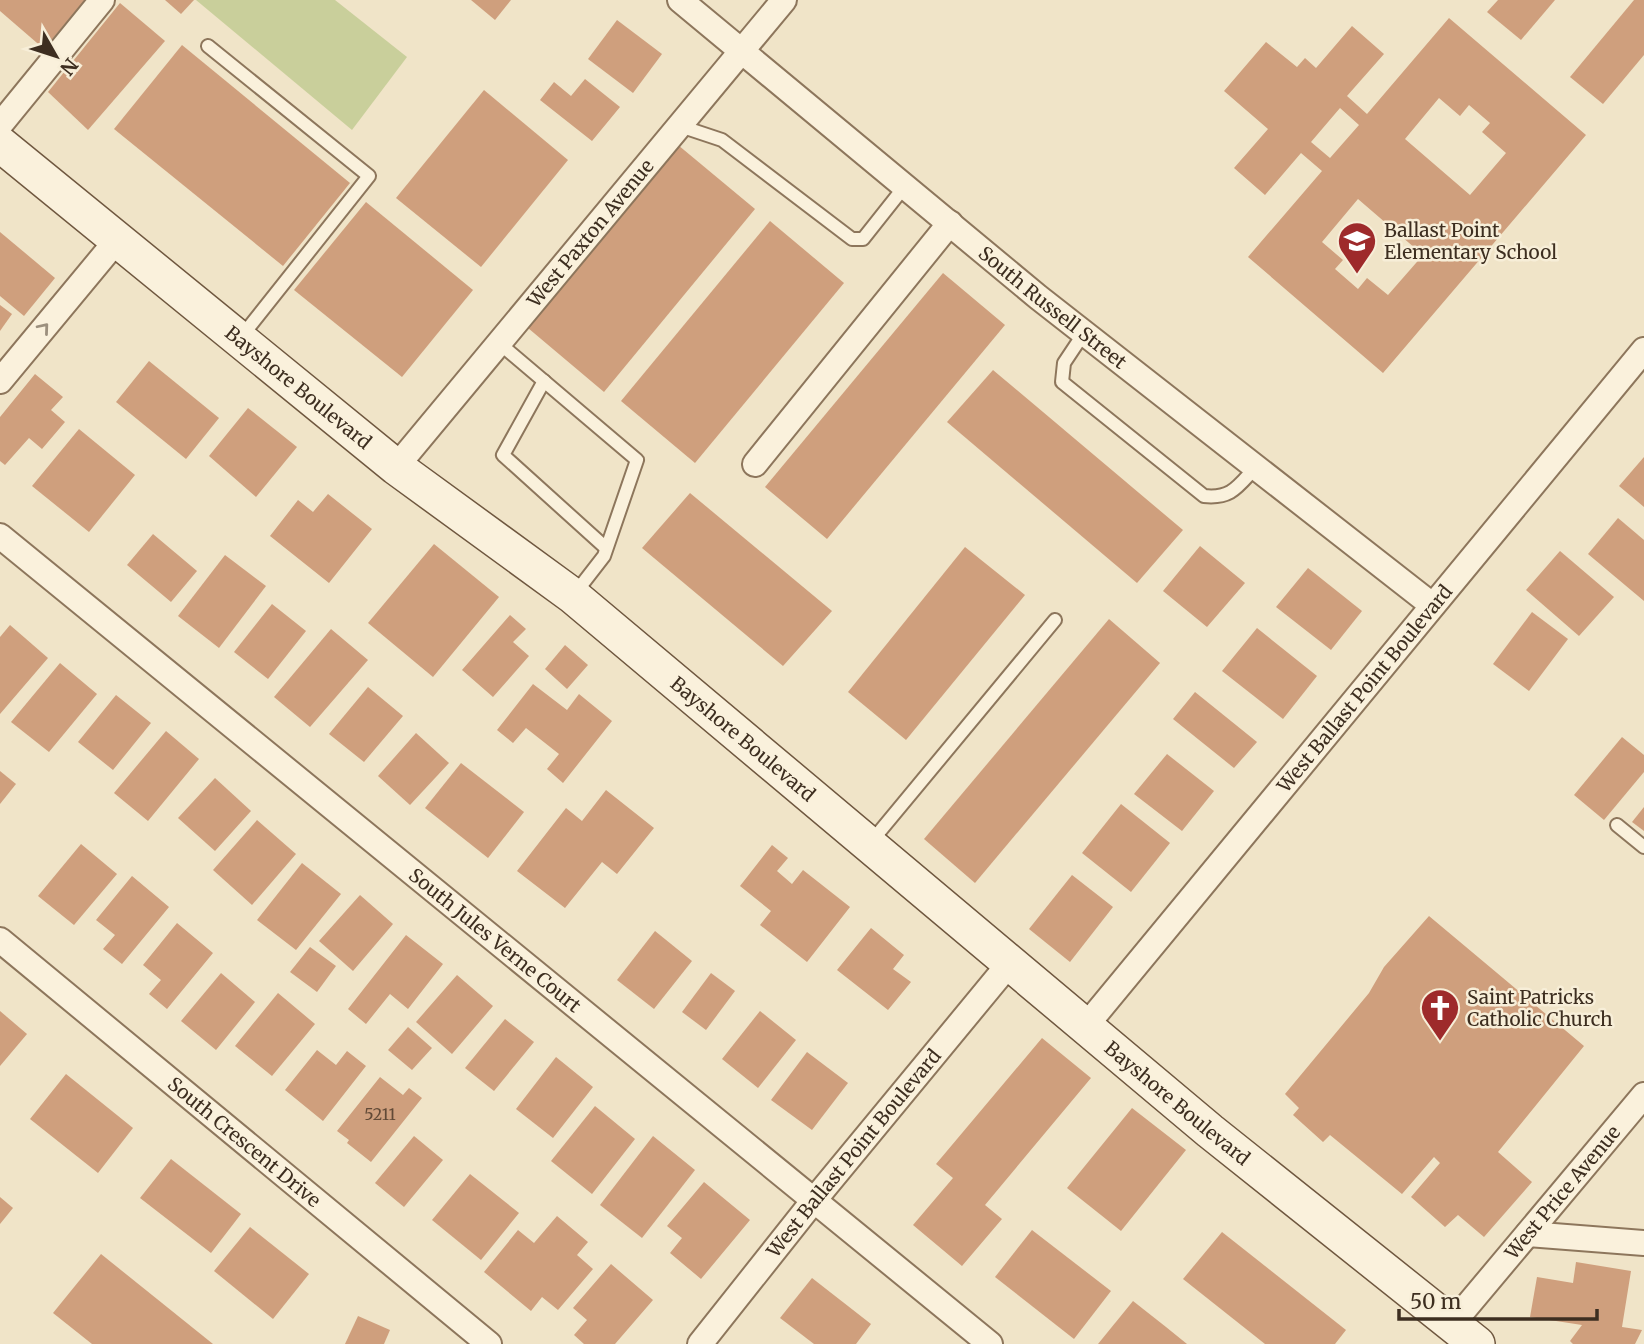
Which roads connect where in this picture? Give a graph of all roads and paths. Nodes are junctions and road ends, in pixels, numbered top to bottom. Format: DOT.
graph roads {
  1 [pos="102,0"];
  2 [pos="784,0"];
  3 [pos="690,3"];
  4 [pos="208,46"];
  5 [pos="744,51"];
  6 [pos="0,125"];
  7 [pos="681,126"];
  8 [pos="0,145"];
  9 [pos="905,186"];
  10 [pos="950,223"];
  11 [pos="117,240"];
  12 [pos="1084,333"];
  13 [pos="239,339"];
  14 [pos="499,344"];
  15 [pos="1640,364"];
  16 [pos="0,381"];
  17 [pos="544,381"];
  18 [pos="755,464"];
  19 [pos="396,467"];
  20 [pos="1255,467"];
  21 [pos="0,536"];
  22 [pos="606,548"];
  23 [pos="573,596"];
  24 [pos="1432,605"];
  25 [pos="1055,620"];
  26 [pos="1617,825"];
  27 [pos="868,845"];
  28 [pos="1644,847"];
  29 [pos="0,940"];
  30 [pos="1009,964"];
  31 [pos="1085,1027"];
  32 [pos="1644,1095"];
  33 [pos="815,1199"];
  34 [pos="1528,1234"];
  35 [pos="1644,1243"];
  36 [pos="1465,1334"];
  37 [pos="489,1344"];
  38 [pos="700,1344"];
  39 [pos="990,1344"];
  1 -- 6 [label="street"];
  2 -- 5 [label="street, West Paxton Avenue"];
  3 -- 5 [label="street, South Russell Street"];
  4 -- 13 [label="lane"];
  5 -- 7 [label="street, West Paxton Avenue"];
  5 -- 9 [label="street, South Russell Street"];
  7 -- 9 [label="lane"];
  7 -- 14 [label="street, West Paxton Avenue"];
  8 -- 11 [label="street, Bayshore Boulevard"];
  9 -- 10 [label="street, South Russell Street"];
  10 -- 12 [label="street, South Russell Street"];
  10 -- 18 [label="street"];
  11 -- 13 [label="street, Bayshore Boulevard"];
  16 -- 11 [label="street, one-way"];
  12 -- 20 [label="street, South Russell Street"];
  12 -- 20 [label="lane"];
  13 -- 19 [label="street, Bayshore Boulevard"];
  14 -- 17 [label="lane"];
  14 -- 19 [label="street, West Paxton Avenue"];
  15 -- 24 [label="street, West Ballast Point Boulevard"];
  17 -- 22 [label="lane"];
  17 -- 22 [label="lane"];
  19 -- 23 [label="street, Bayshore Boulevard"];
  20 -- 24 [label="street, South Russell Street"];
  21 -- 33 [label="street, South Jules Verne Court"];
  22 -- 23 [label="lane"];
  23 -- 27 [label="street, Bayshore Boulevard"];
  24 -- 31 [label="street, West Ballast Point Boulevard"];
  25 -- 27 [label="lane"];
  26 -- 28 [label="lane"];
  27 -- 30 [label="street, Bayshore Boulevard"];
  29 -- 37 [label="street, South Crescent Drive"];
  30 -- 31 [label="street, Bayshore Boulevard"];
  30 -- 33 [label="street, West Ballast Point Boulevard"];
  31 -- 36 [label="street, Bayshore Boulevard"];
  32 -- 34 [label="street, West Price Avenue"];
  33 -- 38 [label="street, West Ballast Point Boulevard"];
  33 -- 39 [label="street, South Jules Verne Court"];
  34 -- 35 [label="street"];
  34 -- 36 [label="street, West Price Avenue"];
}
